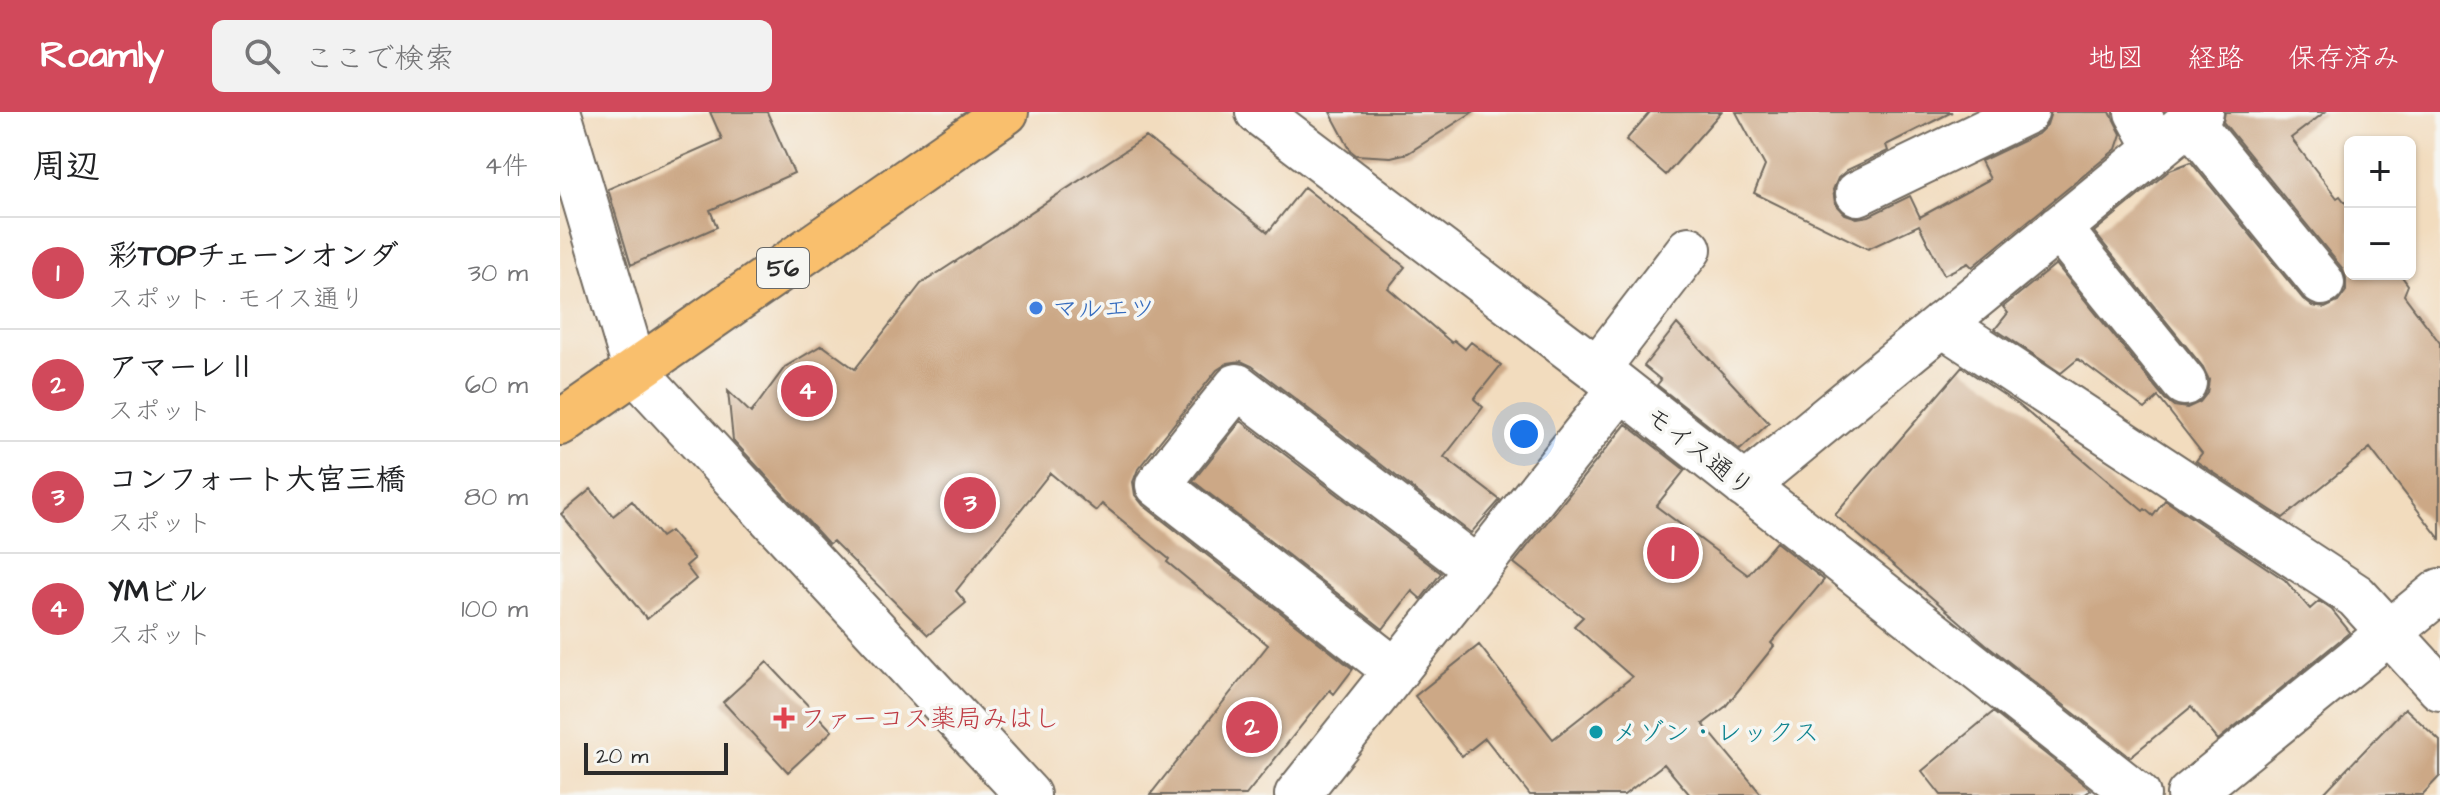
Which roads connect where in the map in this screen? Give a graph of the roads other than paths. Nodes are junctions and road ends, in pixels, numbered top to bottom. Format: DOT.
graph roads {
  1 [pos="1006,112"];
  2 [pos="1258,112"];
  3 [pos="2026,112"];
  4 [pos="560,117"];
  5 [pos="2196,117"];
  6 [pos="2147,130"];
  7 [pos="1858,193"];
  8 [pos="2059,228"];
  9 [pos="1689,249"];
  10 [pos="2322,283"];
  11 [pos="1942,324"];
  12 [pos="636,372"];
  13 [pos="1609,378"];
  14 [pos="2184,383"];
  15 [pos="560,423"];
  16 [pos="1745,486"];
  17 [pos="1477,569"];
  18 [pos="2440,591"];
  19 [pos="2390,632"];
  20 [pos="1396,671"];
  21 [pos="2440,688"];
  22 [pos="1028,795"];
  23 [pos="1297,795"];
  24 [pos="2138,795"];
  25 [pos="2189,795"];
  1 -- 12 [label="main road, 56"];
  2 -- 13 [label="street, モイス通り"];
  3 -- 7 [label="street"];
  4 -- 12 [label="street"];
  5 -- 6 [label="street"];
  5 -- 10 [label="street"];
  6 -- 8 [label="street"];
  8 -- 11 [label="street"];
  8 -- 14 [label="street"];
  9 -- 13 [label="street"];
  11 -- 16 [label="street"];
  11 -- 19 [label="street"];
  12 -- 15 [label="main road, 56"];
  12 -- 22 [label="street"];
  13 -- 16 [label="street, モイス通り"];
  13 -- 17 [label="street"];
  16 -- 24 [label="street, モイス通り"];
  17 -- 20 [label="street"];
  17 -- 20 [label="street"];
  18 -- 19 [label="street"];
  19 -- 21 [label="street"];
  19 -- 25 [label="street"];
  20 -- 23 [label="street"];
}
